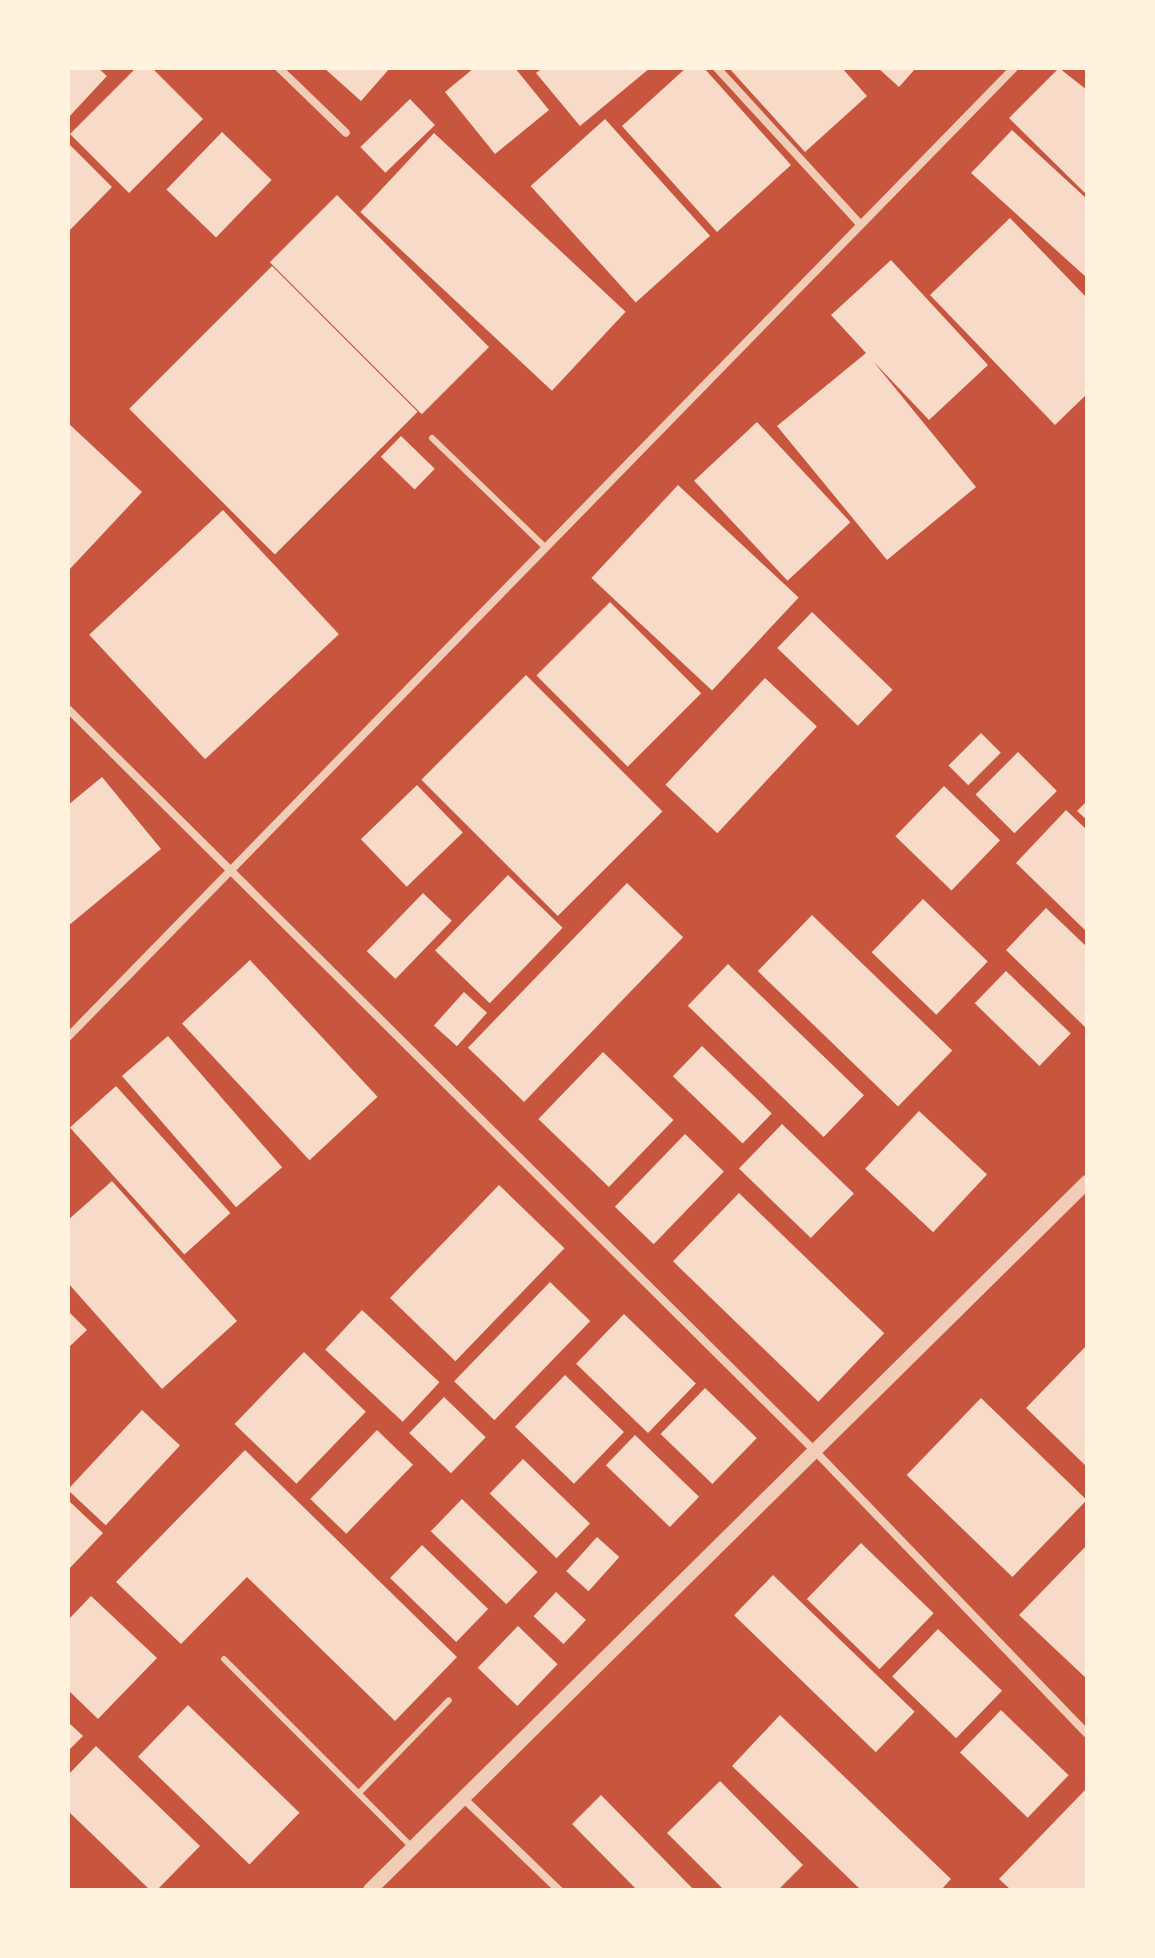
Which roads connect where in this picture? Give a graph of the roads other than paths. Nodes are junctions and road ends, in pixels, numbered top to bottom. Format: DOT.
graph roads {
  1 [pos="279,68"];
  2 [pos="717,68"];
  3 [pos="1014,68"];
  4 [pos="346,133"];
  5 [pos="860,224"];
  6 [pos="432,438"];
  7 [pos="546,548"];
  8 [pos="68,709"];
  9 [pos="231,872"];
  10 [pos="68,1037"];
  11 [pos="1087,1182"];
  12 [pos="813,1449"];
  13 [pos="224,1659"];
  14 [pos="449,1700"];
  15 [pos="1087,1734"];
  16 [pos="359,1793"];
  17 [pos="463,1798"];
  18 [pos="413,1848"];
  19 [pos="370,1890"];
  20 [pos="559,1890"];
  1 -- 4 [label="street"];
  2 -- 5 [label="street"];
  3 -- 5 [label="street"];
  5 -- 7 [label="street"];
  6 -- 7 [label="lane"];
  7 -- 9 [label="street"];
  8 -- 9 [label="street"];
  9 -- 10 [label="street"];
  9 -- 12 [label="street"];
  11 -- 12 [label="street"];
  12 -- 15 [label="street"];
  12 -- 17 [label="street"];
  13 -- 16 [label="lane"];
  14 -- 16 [label="lane"];
  16 -- 18 [label="lane"];
  17 -- 18 [label="street"];
  17 -- 20 [label="street"];
  18 -- 19 [label="street"];
}
